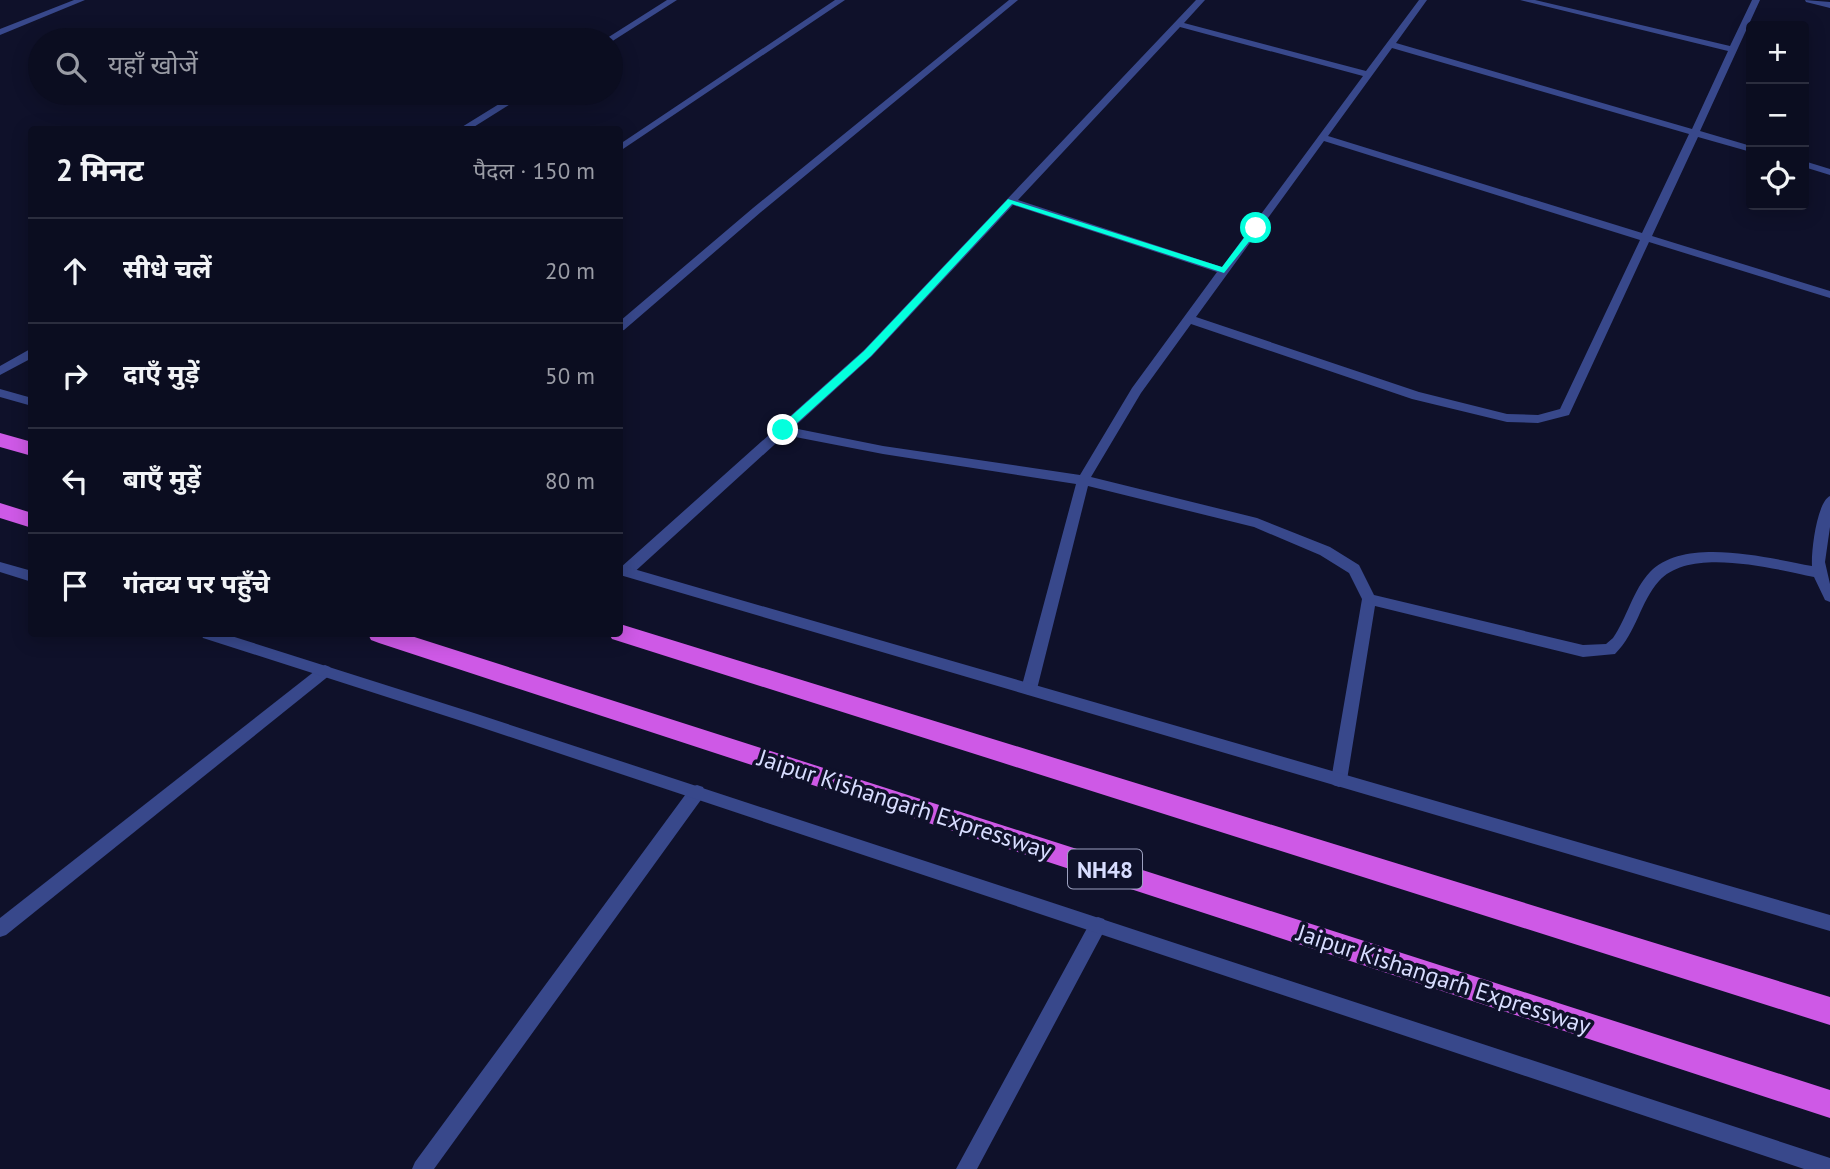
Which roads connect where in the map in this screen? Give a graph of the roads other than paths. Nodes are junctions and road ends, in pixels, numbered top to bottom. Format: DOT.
graph roads {
  1 [pos="81,0"];
  2 [pos="673,0"];
  3 [pos="841,0"];
  4 [pos="1014,0"];
  5 [pos="1201,0"];
  6 [pos="1423,0"];
  7 [pos="1524,0"];
  8 [pos="1756,0"];
  9 [pos="1810,0"];
  10 [pos="1830,5"];
  11 [pos="1177,24"];
  12 [pos="623,31"];
  13 [pos="0,32"];
  14 [pos="1392,46"];
  15 [pos="1733,49"];
  16 [pos="1370,75"];
  17 [pos="503,105"];
  18 [pos="468,126"];
  19 [pos="1695,134"];
  20 [pos="1323,138"];
  21 [pos="623,146"];
  22 [pos="1746,148"];
  23 [pos="1809,166"];
  24 [pos="1830,172"];
  25 [pos="1011,201"];
  26 [pos="1647,237"];
  27 [pos="1224,271"];
  28 [pos="1830,295"];
  29 [pos="1189,319"];
  30 [pos="623,324"];
  31 [pos="28,354"];
  32 [pos="0,371"];
  33 [pos="0,393"];
  34 [pos="28,401"];
  35 [pos="783,430"];
  36 [pos="0,440"];
  37 [pos="28,448"];
  38 [pos="1083,480"];
  39 [pos="1830,501"];
  40 [pos="0,510"];
  41 [pos="28,520"];
  42 [pos="0,567"];
  43 [pos="623,570"];
  44 [pos="623,571"];
  45 [pos="1818,572"];
  46 [pos="28,576"];
  47 [pos="1830,596"];
  48 [pos="1369,598"];
  49 [pos="623,634"];
  50 [pos="217,637"];
  51 [pos="388,637"];
  52 [pos="324,671"];
  53 [pos="1029,689"];
  54 [pos="1339,780"];
  55 [pos="697,792"];
  56 [pos="1830,923"];
  57 [pos="1098,925"];
  58 [pos="0,929"];
  59 [pos="1830,1011"];
  60 [pos="1830,1104"];
  61 [pos="1830,1167"];
  62 [pos="422,1169"];
  63 [pos="966,1169"];
  1 -- 13 [label="street"];
  2 -- 12 [label="street"];
  3 -- 21 [label="street"];
  4 -- 30 [label="street"];
  5 -- 11 [label="street"];
  6 -- 14 [label="street"];
  7 -- 15 [label="street"];
  8 -- 15 [label="street"];
  9 -- 10 [label="street"];
  11 -- 16 [label="street"];
  11 -- 25 [label="street"];
  14 -- 16 [label="street"];
  14 -- 19 [label="street"];
  15 -- 19 [label="street"];
  16 -- 20 [label="street"];
  17 -- 18 [label="street"];
  19 -- 22 [label="street"];
  19 -- 26 [label="street"];
  20 -- 26 [label="street"];
  20 -- 27 [label="street"];
  23 -- 24 [label="street"];
  25 -- 27 [label="street"];
  25 -- 35 [label="street"];
  26 -- 28 [label="street"];
  26 -- 29 [label="street"];
  27 -- 29 [label="street"];
  29 -- 38 [label="street"];
  31 -- 32 [label="street"];
  33 -- 34 [label="street"];
  35 -- 38 [label="street"];
  35 -- 43 [label="street"];
  36 -- 37 [label="highway"];
  38 -- 48 [label="street"];
  38 -- 53 [label="street"];
  39 -- 45 [label="street"];
  40 -- 41 [label="highway"];
  42 -- 46 [label="street"];
  44 -- 53 [label="street"];
  45 -- 47 [label="street"];
  45 -- 48 [label="street"];
  48 -- 54 [label="street"];
  49 -- 59 [label="highway"];
  50 -- 52 [label="street"];
  51 -- 60 [label="highway, Jaipur Kishangarh Expressway / NH48"];
  52 -- 55 [label="street"];
  52 -- 58 [label="street"];
  53 -- 54 [label="street"];
  54 -- 56 [label="street"];
  55 -- 57 [label="street"];
  55 -- 62 [label="street"];
  57 -- 61 [label="street"];
  57 -- 63 [label="street"];
}
